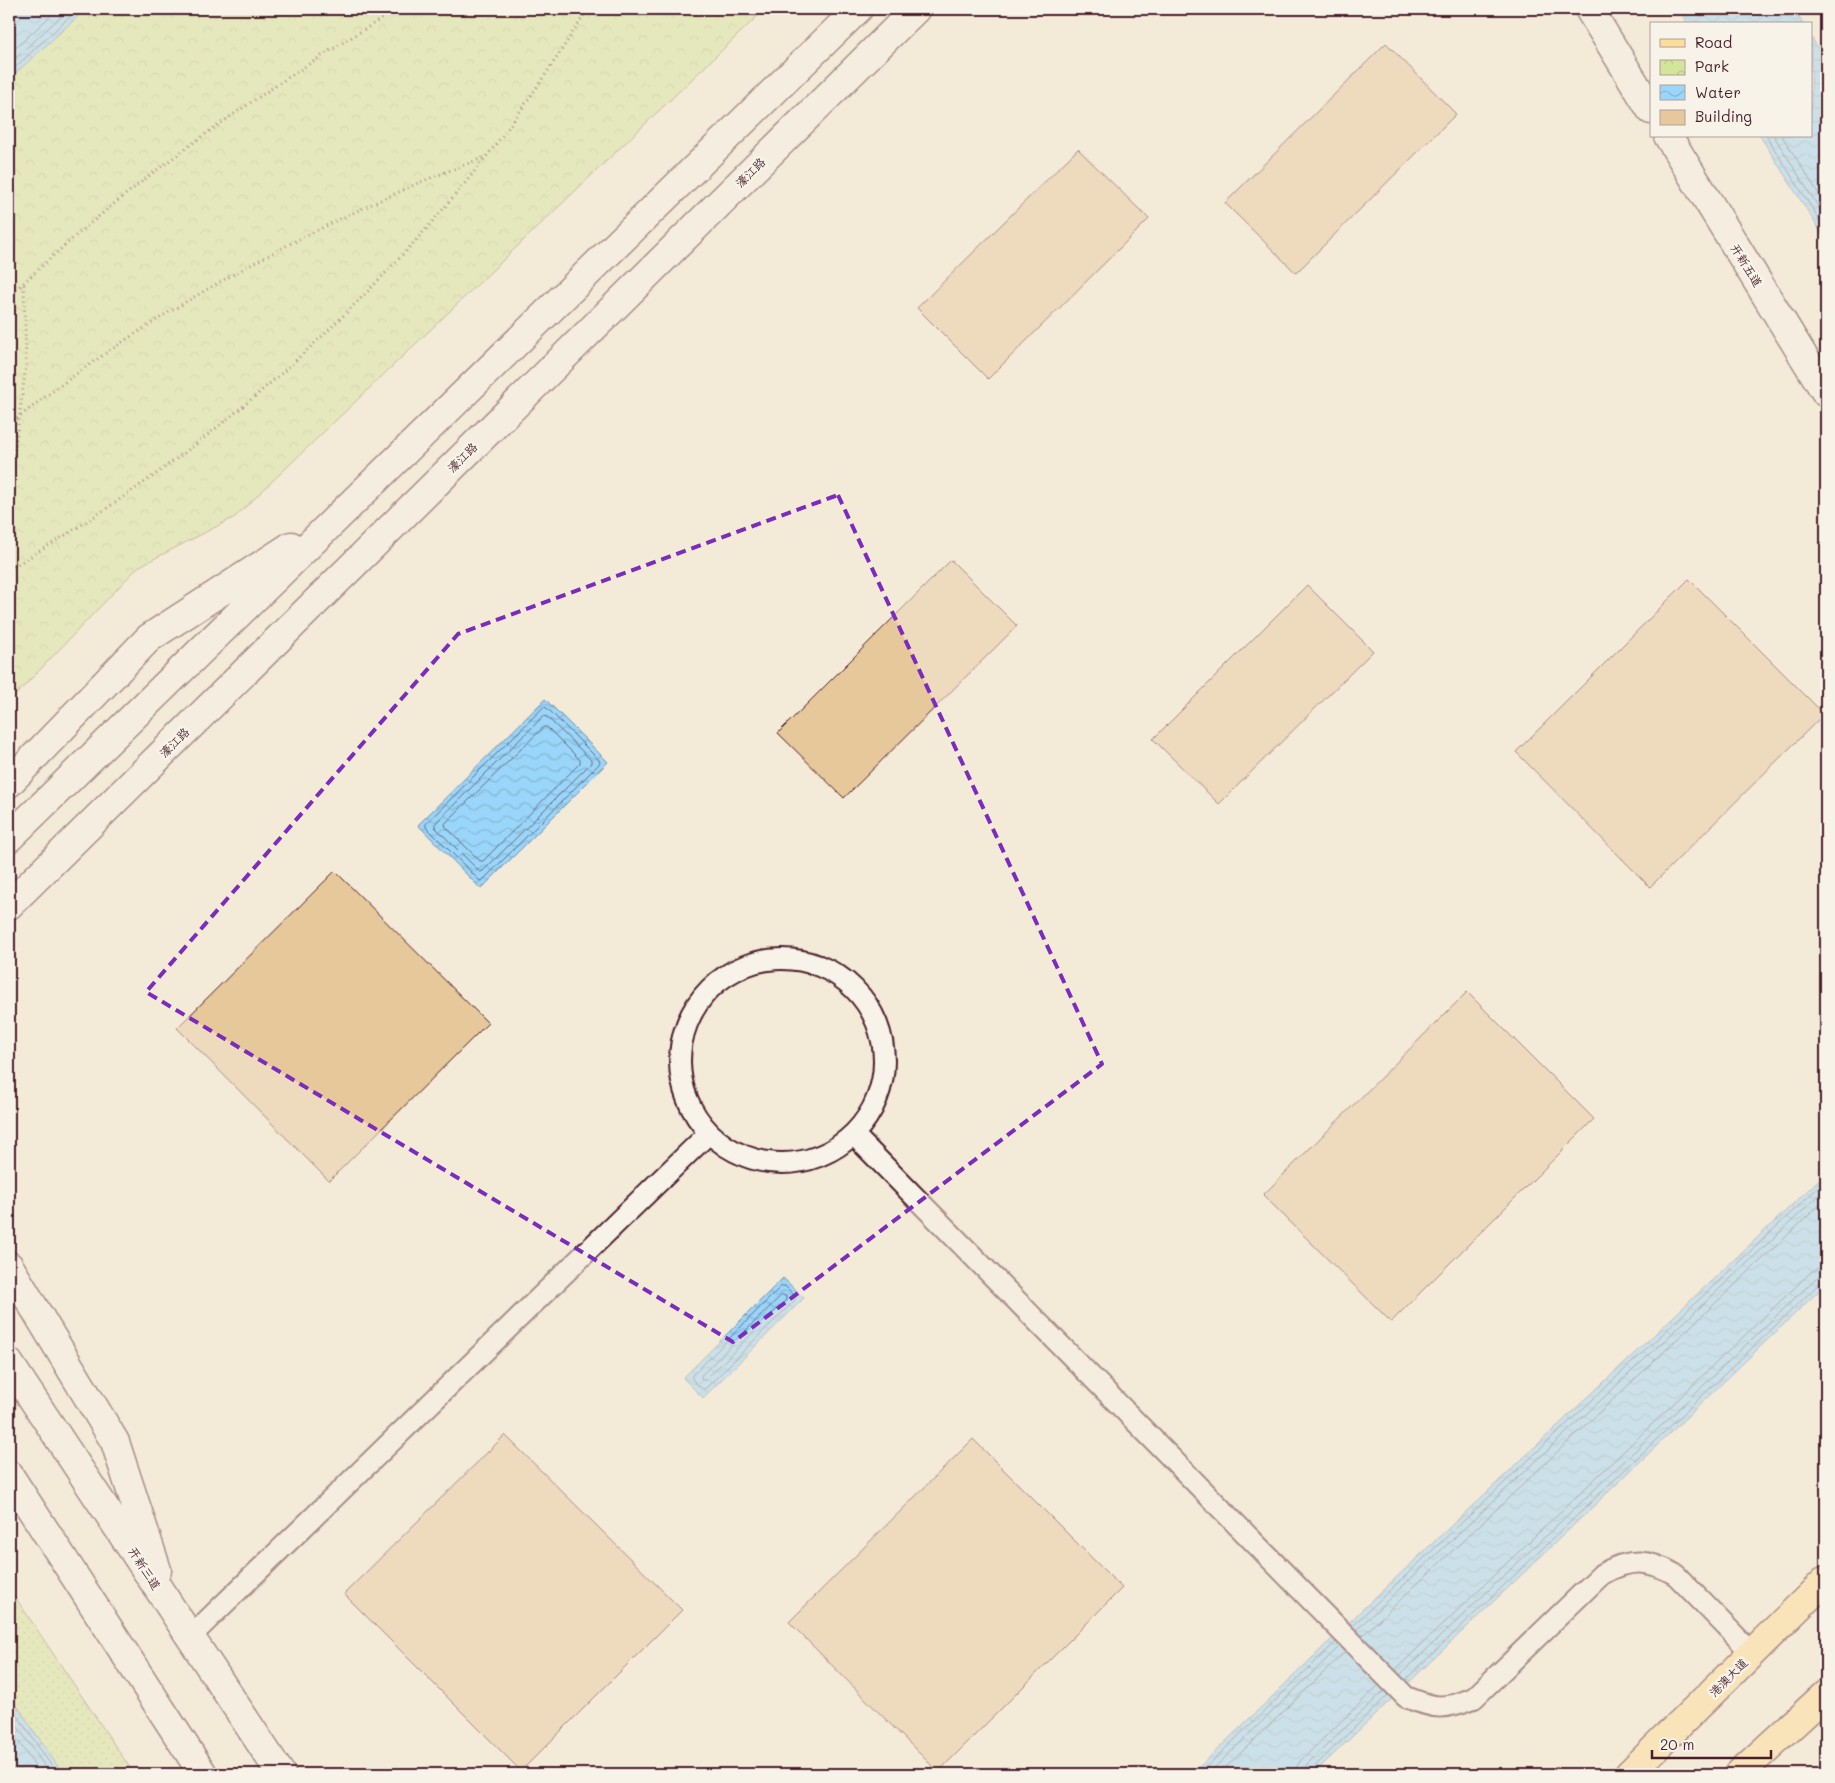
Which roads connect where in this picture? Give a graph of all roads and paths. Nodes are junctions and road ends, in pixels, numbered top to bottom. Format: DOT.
graph roads {
  1 [pos="398,9"];
  2 [pos="588,9"];
  3 [pos="858,9"];
  4 [pos="916,9"];
  5 [pos="1589,9"];
  6 [pos="1650,108"];
  7 [pos="1669,138"];
  8 [pos="486,157"];
  9 [pos="24,283"];
  10 [pos="9,297"];
  11 [pos="1826,393"];
  12 [pos="19,417"];
  13 [pos="9,425"];
  14 [pos="9,469"];
  15 [pos="342,512"];
  16 [pos="9,569"];
  17 [pos="9,783"];
  18 [pos="9,838"];
  19 [pos="9,905"];
  20 [pos="708,1134"];
  21 [pos="854,1135"];
  22 [pos="9,1266"];
  23 [pos="9,1362"];
  24 [pos="9,1475"];
  25 [pos="1826,1580"];
  26 [pos="168,1604"];
  27 [pos="190,1637"];
  28 [pos="1752,1653"];
  29 [pos="1826,1694"];
  30 [pos="203,1774"];
  31 [pos="281,1774"];
  32 [pos="1629,1774"];
  33 [pos="1739,1774"];
  1 -- 9 [label="path"];
  2 -- 8 [label="path"];
  3 -- 15 [label="main road"];
  4 -- 19 [label="main road, 濠江路"];
  5 -- 6 [label="main road"];
  7 -- 11 [label="main road, 开新五道"];
  8 -- 12 [label="path"];
  8 -- 16 [label="path"];
  9 -- 10 [label="path"];
  9 -- 12 [label="path"];
  12 -- 13 [label="path"];
  12 -- 14 [label="path"];
  15 -- 17 [label="main road"];
  15 -- 18 [label="main road"];
  20 -- 21 [label="lane"];
  20 -- 21 [label="lane"];
  20 -- 27 [label="lane"];
  21 -- 28 [label="lane"];
  22 -- 26 [label="main road"];
  23 -- 26 [label="main road, 开新三道"];
  24 -- 30 [label="main road"];
  25 -- 28 [label="main road, 港澳大道"];
  26 -- 27 [label="main road, 开新三道"];
  27 -- 31 [label="main road, 开新三道"];
  28 -- 32 [label="main road, 港澳大道"];
  29 -- 33 [label="main road"];
}
